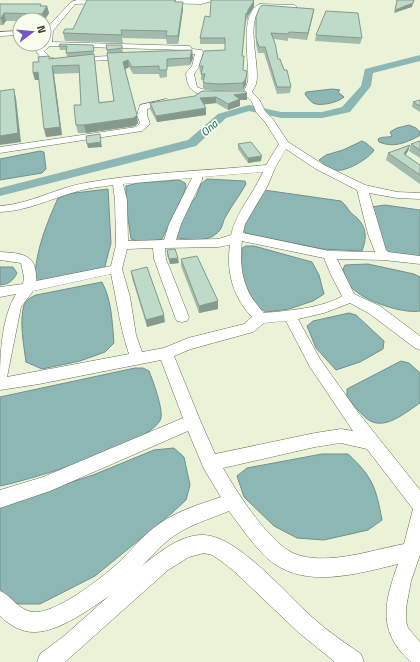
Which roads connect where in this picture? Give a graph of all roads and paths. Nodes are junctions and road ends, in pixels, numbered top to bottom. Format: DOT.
graph roads {
  1 [pos="214,0"];
  2 [pos="117,1"];
  3 [pos="146,1"];
  4 [pos="294,7"];
  5 [pos="52,26"];
  6 [pos="12,33"];
  7 [pos="0,34"];
  8 [pos="52,44"];
  9 [pos="41,52"];
  10 [pos="162,53"];
  11 [pos="226,94"];
  12 [pos="177,100"];
  13 [pos="284,144"];
  14 [pos="0,150"];
  15 [pos="270,168"];
  16 [pos="197,174"];
  17 [pos="117,181"];
  18 [pos="362,188"];
  19 [pos="420,196"];
  20 [pos="0,210"];
  21 [pos="238,236"];
  22 [pos="164,244"];
  23 [pos="122,245"];
  24 [pos="329,254"];
  25 [pos="0,256"];
  26 [pos="384,256"];
  27 [pos="420,260"];
  28 [pos="116,269"];
  29 [pos="29,287"];
  30 [pos="0,292"];
  31 [pos="349,297"];
  32 [pos="290,316"];
  33 [pos="182,317"];
  34 [pos="261,318"];
  35 [pos="420,344"];
  36 [pos="166,353"];
  37 [pos="138,358"];
  38 [pos="0,375"];
  39 [pos="0,384"];
  40 [pos="191,422"];
  41 [pos="370,442"];
  42 [pos="210,463"];
  43 [pos="0,499"];
  44 [pos="232,501"];
  45 [pos="420,504"];
  46 [pos="420,514"];
  47 [pos="411,552"];
  48 [pos="0,601"];
  49 [pos="420,656"];
  50 [pos="48,662"];
  51 [pos="353,662"];
  1 -- 3 [label="street"];
  2 -- 5 [label="street"];
  4 -- 13 [label="street"];
  6 -- 7 [label="street"];
  8 -- 11 [label="street"];
  9 -- 10 [label="street"];
  12 -- 14 [label="street"];
  13 -- 15 [label="street"];
  13 -- 18 [label="street"];
  15 -- 16 [label="street"];
  15 -- 21 [label="street"];
  16 -- 17 [label="street"];
  16 -- 22 [label="street"];
  17 -- 20 [label="street"];
  17 -- 23 [label="street"];
  18 -- 19 [label="street"];
  18 -- 26 [label="street"];
  21 -- 22 [label="street"];
  21 -- 24 [label="street"];
  21 -- 34 [label="street"];
  22 -- 23 [label="street"];
  22 -- 33 [label="street"];
  23 -- 28 [label="street"];
  24 -- 26 [label="street"];
  24 -- 31 [label="street"];
  25 -- 29 [label="street"];
  26 -- 27 [label="street"];
  28 -- 29 [label="street"];
  28 -- 37 [label="street"];
  29 -- 30 [label="street"];
  29 -- 38 [label="street"];
  31 -- 32 [label="street"];
  31 -- 35 [label="street"];
  32 -- 34 [label="street"];
  32 -- 41 [label="street"];
  34 -- 36 [label="street"];
  36 -- 37 [label="street"];
  36 -- 40 [label="street"];
  37 -- 39 [label="street"];
  40 -- 42 [label="street"];
  40 -- 43 [label="street"];
  41 -- 42 [label="street"];
  41 -- 45 [label="street"];
  42 -- 44 [label="street"];
  44 -- 47 [label="street"];
  44 -- 48 [label="street"];
  46 -- 47 [label="street"];
  47 -- 49 [label="street"];
  50 -- 51 [label="street"];
}
